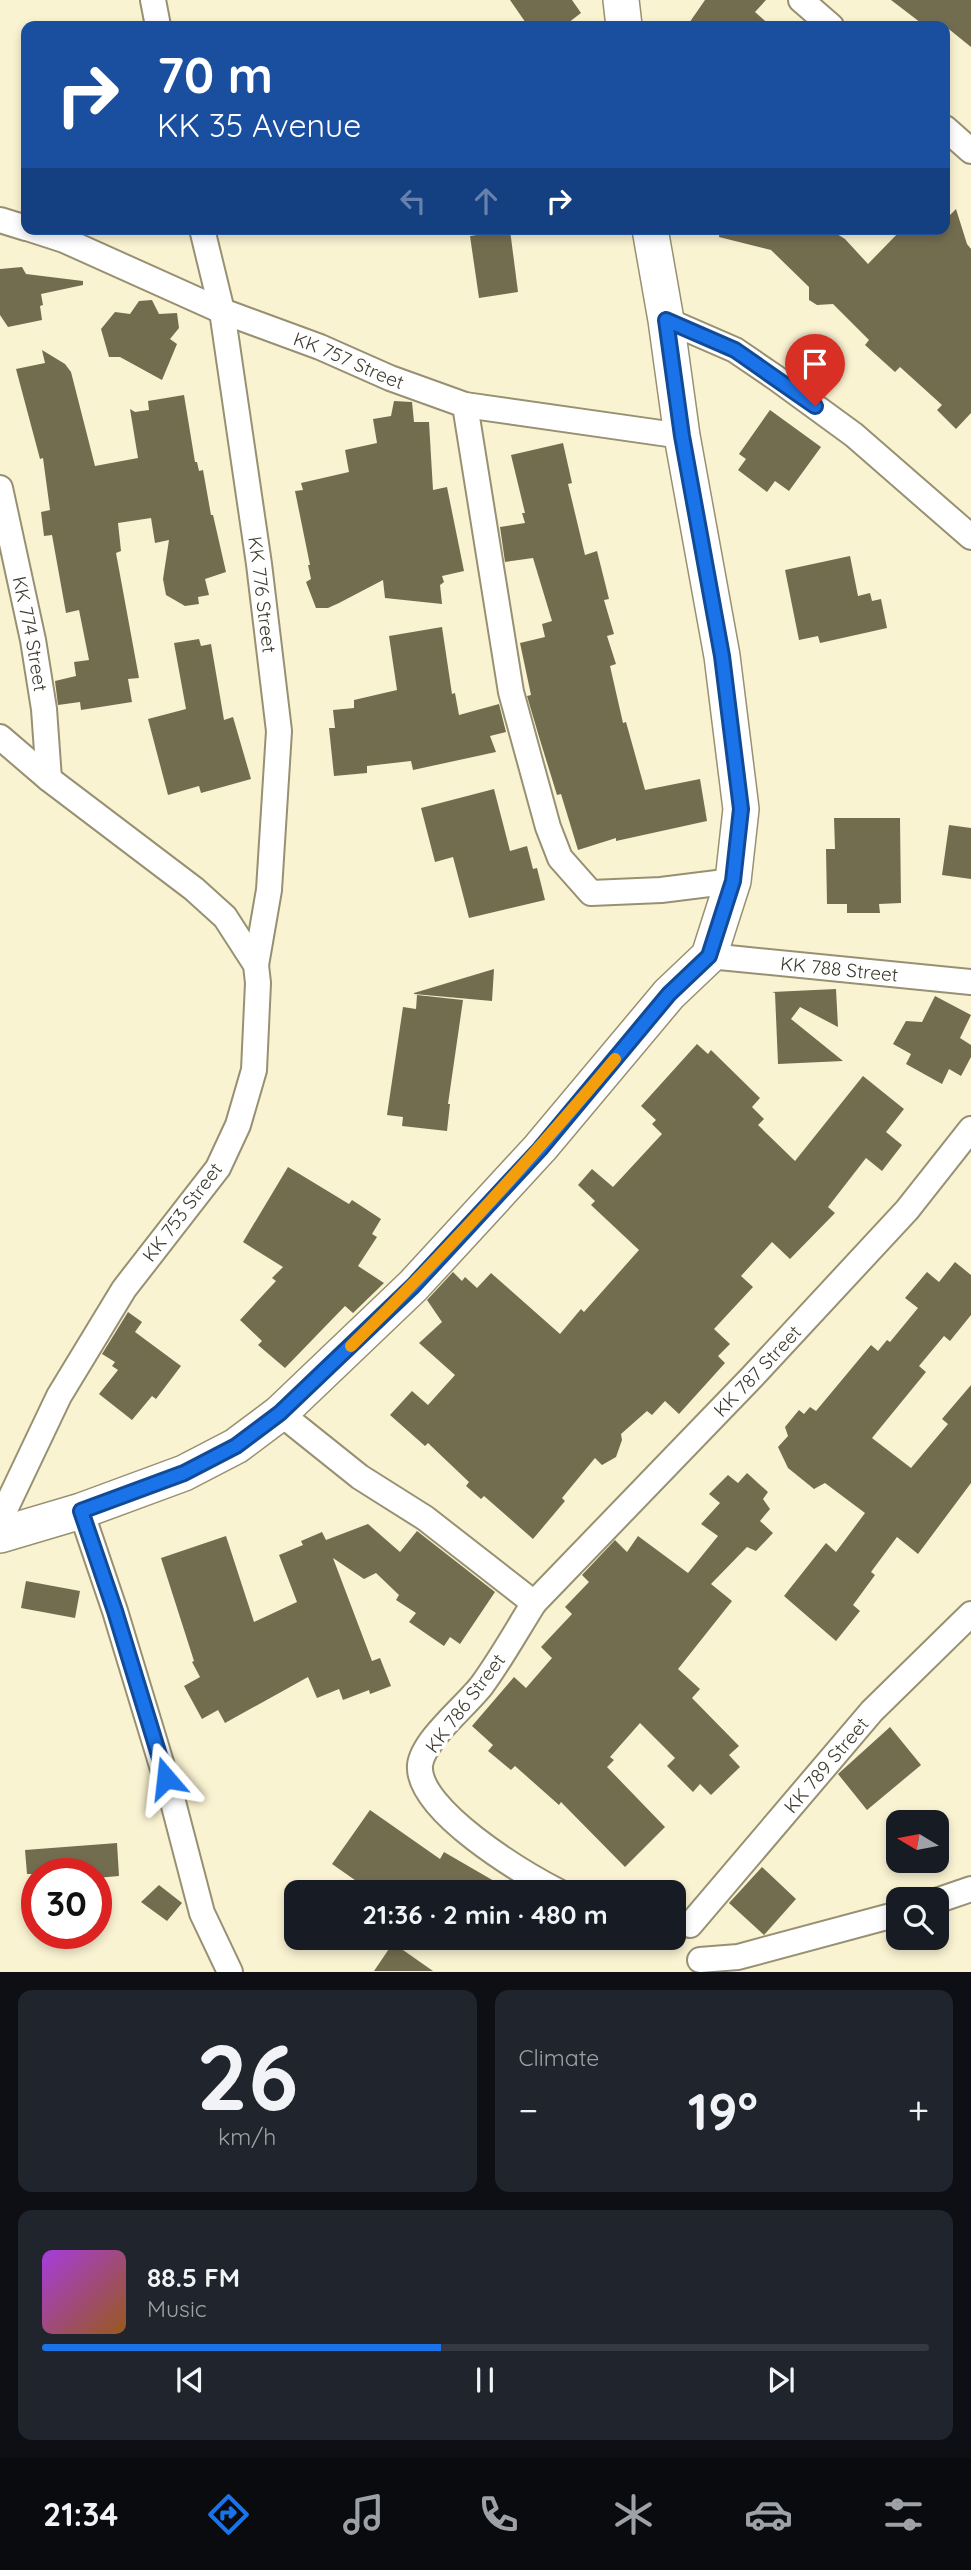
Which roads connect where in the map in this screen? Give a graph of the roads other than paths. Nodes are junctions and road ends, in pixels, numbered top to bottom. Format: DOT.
graph roads {
  1 [pos="153,0"];
  2 [pos="621,0"];
  3 [pos="801,0"];
  4 [pos="157,21"];
  5 [pos="623,21"];
  6 [pos="825,21"];
  7 [pos="950,132"];
  8 [pos="971,151"];
  9 [pos="0,220"];
  10 [pos="21,227"];
  11 [pos="48,235"];
  12 [pos="203,235"];
  13 [pos="651,235"];
  14 [pos="222,311"];
  15 [pos="666,320"];
  16 [pos="465,405"];
  17 [pos="682,436"];
  18 [pos="0,488"];
  19 [pos="971,537"];
  20 [pos="0,737"];
  21 [pos="49,779"];
  22 [pos="733,881"];
  23 [pos="709,956"];
  24 [pos="256,965"];
  25 [pos="971,982"];
  26 [pos="971,1129"];
  27 [pos="280,1413"];
  28 [pos="81,1511"];
  29 [pos="0,1520"];
  30 [pos="0,1535"];
  31 [pos="534,1603"];
  32 [pos="971,1614"];
  33 [pos="535,1880"];
  34 [pos="971,1889"];
  35 [pos="949,1896"];
  36 [pos="886,1917"];
  37 [pos="686,1922"];
  38 [pos="686,1936"];
  39 [pos="699,1966"];
  40 [pos="230,1972"];
  1 -- 4 [label="street"];
  2 -- 5 [label="main road"];
  3 -- 6 [label="street"];
  7 -- 8 [label="street"];
  9 -- 10 [label="street, KK 757 Street"];
  11 -- 14 [label="street, KK 757 Street"];
  12 -- 14 [label="street, KK 776 Street"];
  13 -- 15 [label="main road"];
  14 -- 16 [label="street, KK 757 Street"];
  14 -- 24 [label="street, KK 776 Street"];
  15 -- 17 [label="main road"];
  15 -- 19 [label="street"];
  16 -- 17 [label="street, KK 757 Street"];
  16 -- 22 [label="street"];
  17 -- 22 [label="main road"];
  18 -- 21 [label="street, KK 774 Street"];
  20 -- 21 [label="street"];
  21 -- 24 [label="street"];
  22 -- 23 [label="main road"];
  23 -- 25 [label="street, KK 788 Street"];
  23 -- 27 [label="main road"];
  24 -- 29 [label="street, KK 753 Street"];
  26 -- 31 [label="street, KK 787 Street"];
  27 -- 28 [label="main road"];
  27 -- 31 [label="street"];
  28 -- 30 [label="main road"];
  28 -- 40 [label="street"];
  31 -- 33 [label="street, KK 786 Street"];
  32 -- 37 [label="street, KK 789 Street"];
  34 -- 35 [label="street"];
  36 -- 39 [label="street"];
  38 -- 39 [label="street"];
}
